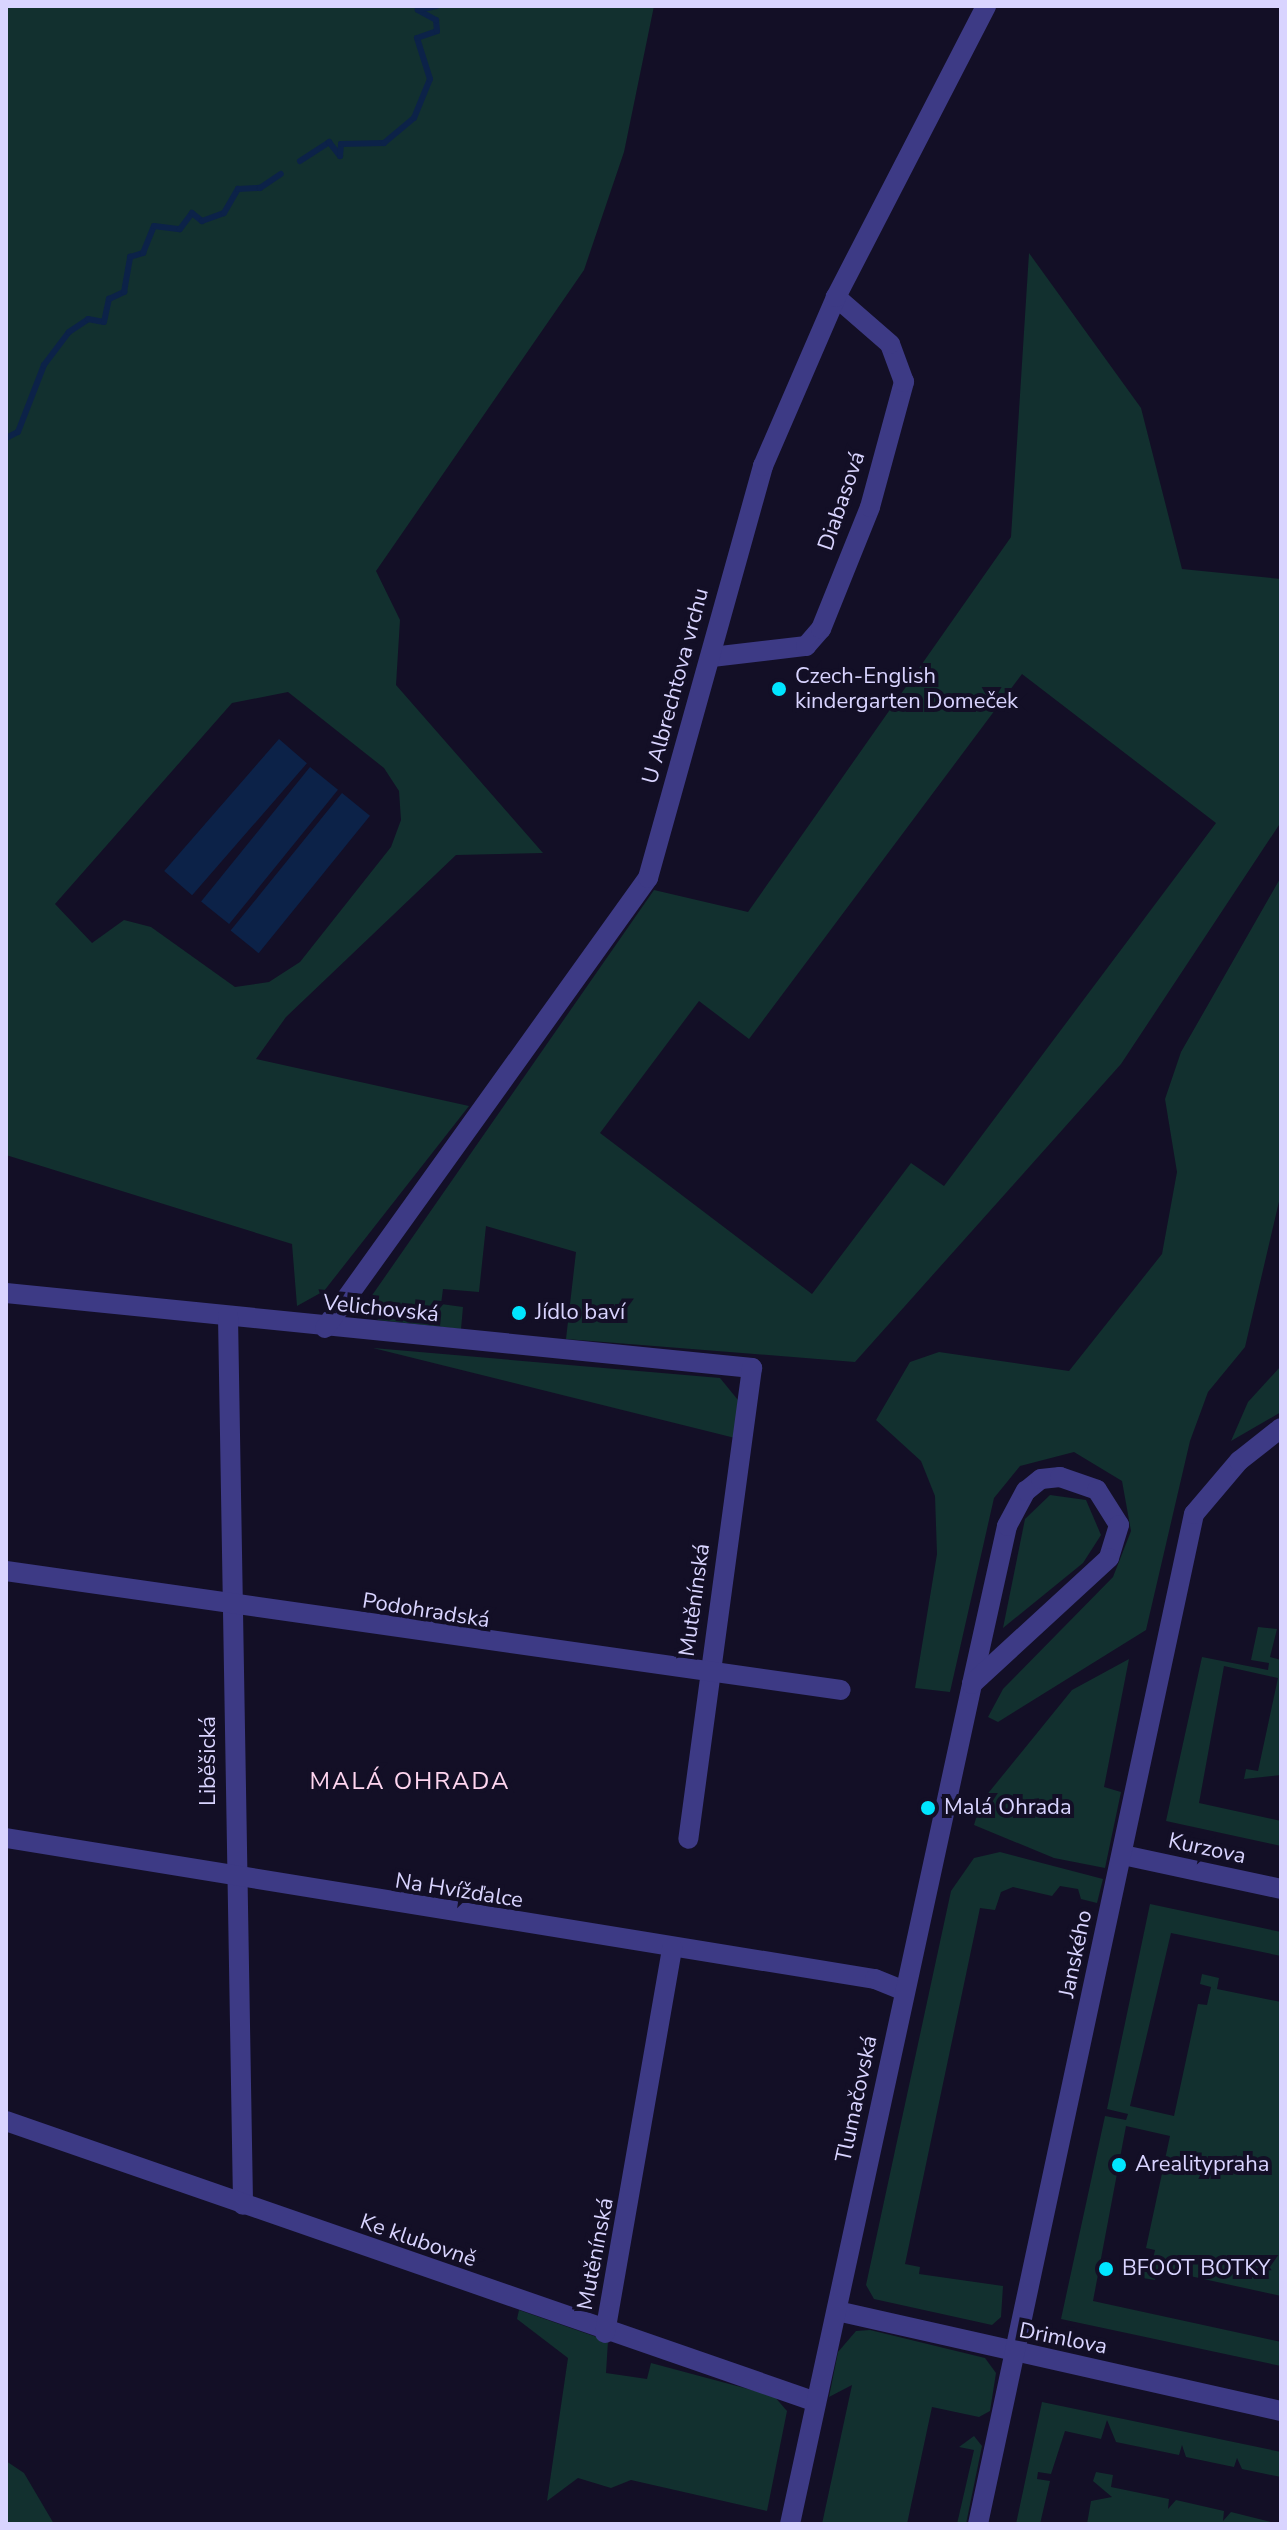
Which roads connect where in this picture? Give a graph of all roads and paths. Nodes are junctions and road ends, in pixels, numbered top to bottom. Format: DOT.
graph roads {
  1 [pos="986,6"];
  2 [pos="836,297"];
  3 [pos="712,657"];
  4 [pos="6,1293"];
  5 [pos="228,1316"];
  6 [pos="325,1328"];
  7 [pos="752,1368"];
  8 [pos="1281,1428"];
  9 [pos="6,1571"];
  10 [pos="233,1606"];
  11 [pos="709,1675"];
  12 [pos="972,1684"];
  13 [pos="841,1690"];
  14 [pos="6,1838"];
  15 [pos="688,1839"];
  16 [pos="1123,1855"];
  17 [pos="238,1881"];
  18 [pos="1281,1889"];
  19 [pos="672,1948"];
  20 [pos="905,1991"];
  21 [pos="6,2121"];
  22 [pos="243,2205"];
  23 [pos="837,2311"];
  24 [pos="605,2333"];
  25 [pos="1013,2354"];
  26 [pos="816,2402"];
  27 [pos="1281,2411"];
  28 [pos="790,2524"];
  29 [pos="978,2524"];
  1 -- 2 [label="street, U Albrechtova vrchu"];
  2 -- 3 [label="street, U Albrechtova vrchu"];
  2 -- 3 [label="street, Diabasová"];
  3 -- 6 [label="street, U Albrechtova vrchu"];
  4 -- 5 [label="street, Velichovská"];
  5 -- 6 [label="street, Velichovská"];
  5 -- 10 [label="street, Liběšická"];
  6 -- 7 [label="street, Velichovská"];
  7 -- 11 [label="street, Mutěnínská"];
  8 -- 16 [label="street, Janského"];
  9 -- 10 [label="street, Podohradská"];
  10 -- 11 [label="street, Podohradská"];
  10 -- 17 [label="street, Liběšická"];
  11 -- 13 [label="street, Podohradská"];
  11 -- 15 [label="street, Mutěnínská"];
  12 -- 12 [label="street, Tlumačovská"];
  12 -- 20 [label="street, Tlumačovská"];
  14 -- 17 [label="street, Na Hvížďalce"];
  16 -- 18 [label="street, Kurzova"];
  16 -- 25 [label="street, Janského"];
  17 -- 19 [label="street, Na Hvížďalce"];
  17 -- 22 [label="street, Liběšická"];
  19 -- 20 [label="street, Na Hvížďalce"];
  19 -- 24 [label="street, Mutěnínská"];
  20 -- 23 [label="street, Tlumačovská"];
  21 -- 22 [label="street, Ke klubovně"];
  22 -- 24 [label="street, Ke klubovně"];
  23 -- 25 [label="street, Drimlova"];
  23 -- 26 [label="street, Tlumačovská"];
  24 -- 26 [label="street, Ke klubovně"];
  25 -- 27 [label="street, Drimlova"];
  25 -- 29 [label="street, Janského"];
  26 -- 28 [label="street, Tlumačovská"];
}
